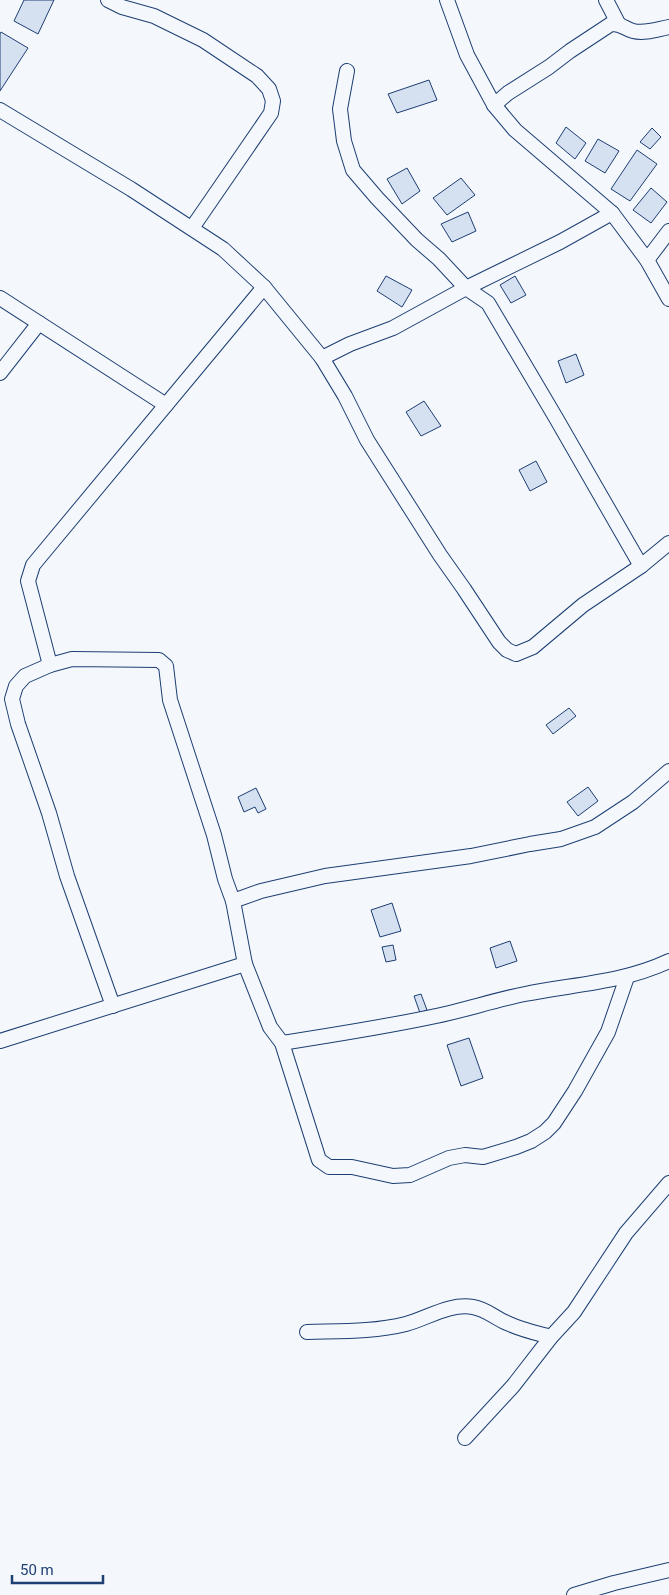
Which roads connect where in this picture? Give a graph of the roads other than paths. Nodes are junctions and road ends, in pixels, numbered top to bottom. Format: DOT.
graph roads {
  1 [pos="108,0"];
  2 [pos="447,0"];
  3 [pos="606,0"];
  4 [pos="618,23"];
  5 [pos="669,27"];
  6 [pos="347,72"];
  7 [pos="494,105"];
  8 [pos="0,110"];
  9 [pos="612,213"];
  10 [pos="192,228"];
  11 [pos="669,231"];
  12 [pos="647,260"];
  13 [pos="264,287"];
  14 [pos="466,288"];
  15 [pos="0,298"];
  16 [pos="669,299"];
  17 [pos="39,323"];
  18 [pos="322,358"];
  19 [pos="0,372"];
  20 [pos="166,405"];
  21 [pos="669,543"];
  22 [pos="641,566"];
  23 [pos="50,665"];
  24 [pos="669,771"];
  25 [pos="233,901"];
  26 [pos="669,961"];
  27 [pos="245,964"];
  28 [pos="627,977"];
  29 [pos="113,1006"];
  30 [pos="0,1041"];
  31 [pos="282,1043"];
  32 [pos="669,1183"];
  33 [pos="307,1332"];
  34 [pos="551,1337"];
  35 [pos="465,1438"];
  36 [pos="669,1570"];
  37 [pos="574,1595"];
  1 -- 10 [label="street"];
  2 -- 7 [label="street"];
  3 -- 4 [label="street"];
  4 -- 5 [label="street"];
  4 -- 7 [label="street"];
  6 -- 14 [label="street"];
  7 -- 9 [label="street"];
  8 -- 10 [label="street"];
  9 -- 12 [label="street"];
  9 -- 14 [label="street"];
  10 -- 13 [label="street"];
  11 -- 12 [label="street"];
  12 -- 16 [label="street"];
  13 -- 18 [label="street"];
  13 -- 20 [label="street"];
  14 -- 18 [label="street"];
  14 -- 22 [label="street"];
  15 -- 17 [label="street"];
  17 -- 19 [label="street"];
  17 -- 20 [label="street"];
  18 -- 22 [label="street"];
  20 -- 23 [label="street"];
  21 -- 22 [label="street"];
  23 -- 25 [label="street"];
  23 -- 29 [label="street"];
  24 -- 25 [label="street"];
  25 -- 27 [label="street"];
  26 -- 28 [label="street"];
  27 -- 29 [label="street"];
  27 -- 31 [label="street"];
  28 -- 31 [label="street"];
  28 -- 31 [label="street"];
  29 -- 30 [label="street"];
  32 -- 34 [label="street"];
  33 -- 34 [label="street"];
  34 -- 35 [label="street"];
  36 -- 37 [label="street"];
}
